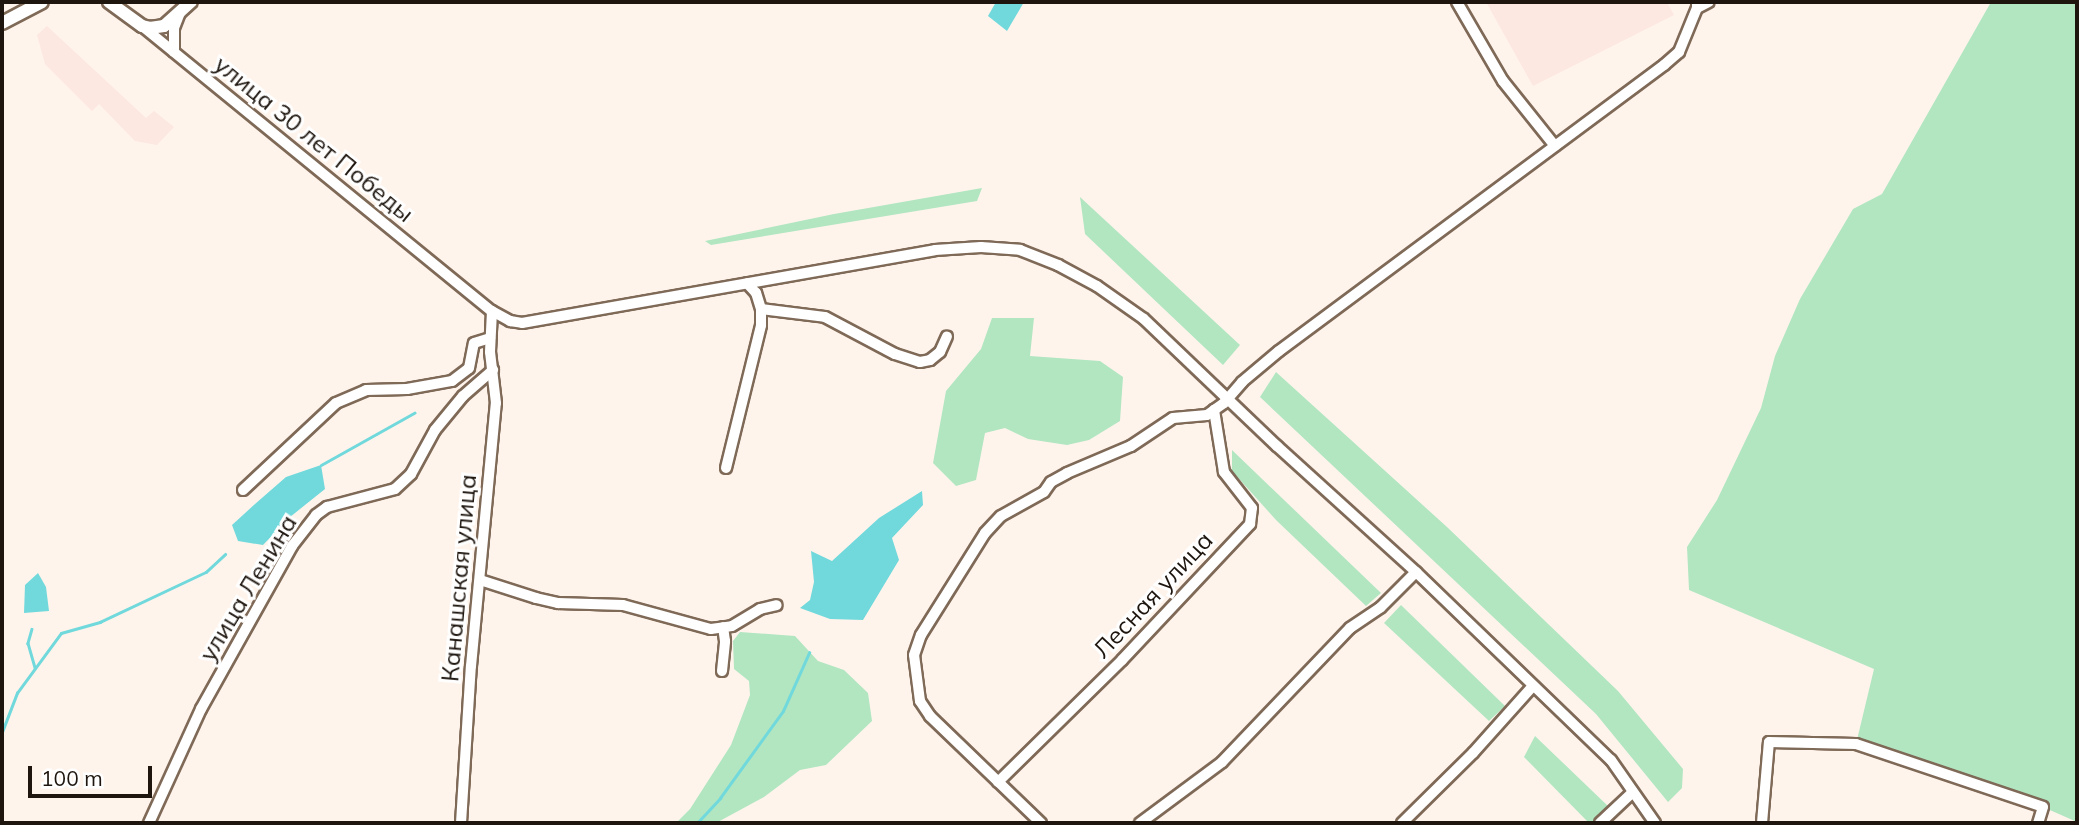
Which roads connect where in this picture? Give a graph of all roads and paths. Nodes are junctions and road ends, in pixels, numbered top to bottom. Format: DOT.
graph roads {
  1 [pos="42,2"];
  2 [pos="109,2"];
  3 [pos="191,2"];
  4 [pos="1457,2"];
  5 [pos="1709,2"];
  6 [pos="1697,5"];
  7 [pos="180,12"];
  8 [pos="2,23"];
  9 [pos="142,26"];
  10 [pos="174,52"];
  11 [pos="1555,146"];
  12 [pos="747,283"];
  13 [pos="761,309"];
  14 [pos="492,311"];
  15 [pos="947,336"];
  16 [pos="490,338"];
  17 [pos="493,370"];
  18 [pos="1228,398"];
  19 [pos="1214,410"];
  20 [pos="726,468"];
  21 [pos="243,490"];
  22 [pos="1416,572"];
  23 [pos="480,580"];
  24 [pos="777,605"];
  25 [pos="723,627"];
  26 [pos="722,671"];
  27 [pos="1533,686"];
  28 [pos="998,782"];
  29 [pos="1633,792"];
  30 [pos="149,823"];
  31 [pos="460,823"];
  32 [pos="1041,823"];
  33 [pos="1140,823"];
  34 [pos="1402,823"];
  35 [pos="1601,823"];
  36 [pos="1655,823"];
  37 [pos="1762,823"];
  38 [pos="2038,823"];
  1 -- 8 [label="main road"];
  2 -- 9 [label="main road, улица 30 лет Победы"];
  3 -- 7 [label="main road"];
  4 -- 11 [label="street"];
  5 -- 6 [label="street"];
  6 -- 11 [label="street"];
  7 -- 9 [label="main road"];
  7 -- 10 [label="street"];
  9 -- 10 [label="street, улица 30 лет Победы"];
  10 -- 14 [label="street, улица 30 лет Победы"];
  11 -- 18 [label="street"];
  12 -- 13 [label="street"];
  12 -- 14 [label="street, улица 30 лет Победы"];
  12 -- 18 [label="street, улица 30 лет Победы"];
  13 -- 15 [label="street"];
  13 -- 20 [label="street"];
  14 -- 16 [label="street, Канашская улица"];
  16 -- 17 [label="street, Канашская улица"];
  16 -- 21 [label="street"];
  17 -- 23 [label="street, Канашская улица"];
  17 -- 30 [label="street, улица Ленина"];
  18 -- 19 [label="street"];
  18 -- 22 [label="street, улица 30 лет Победы"];
  19 -- 28 [label="street, Лесная улица"];
  19 -- 28 [label="street"];
  22 -- 27 [label="street, улица 30 лет Победы"];
  22 -- 33 [label="street"];
  23 -- 25 [label="street"];
  23 -- 31 [label="street, Канашская улица"];
  24 -- 25 [label="street"];
  25 -- 26 [label="street"];
  27 -- 29 [label="street, улица 30 лет Победы"];
  27 -- 34 [label="street"];
  28 -- 32 [label="street"];
  29 -- 35 [label="street"];
  29 -- 36 [label="street, улица 30 лет Победы"];
  37 -- 38 [label="street"];
}
